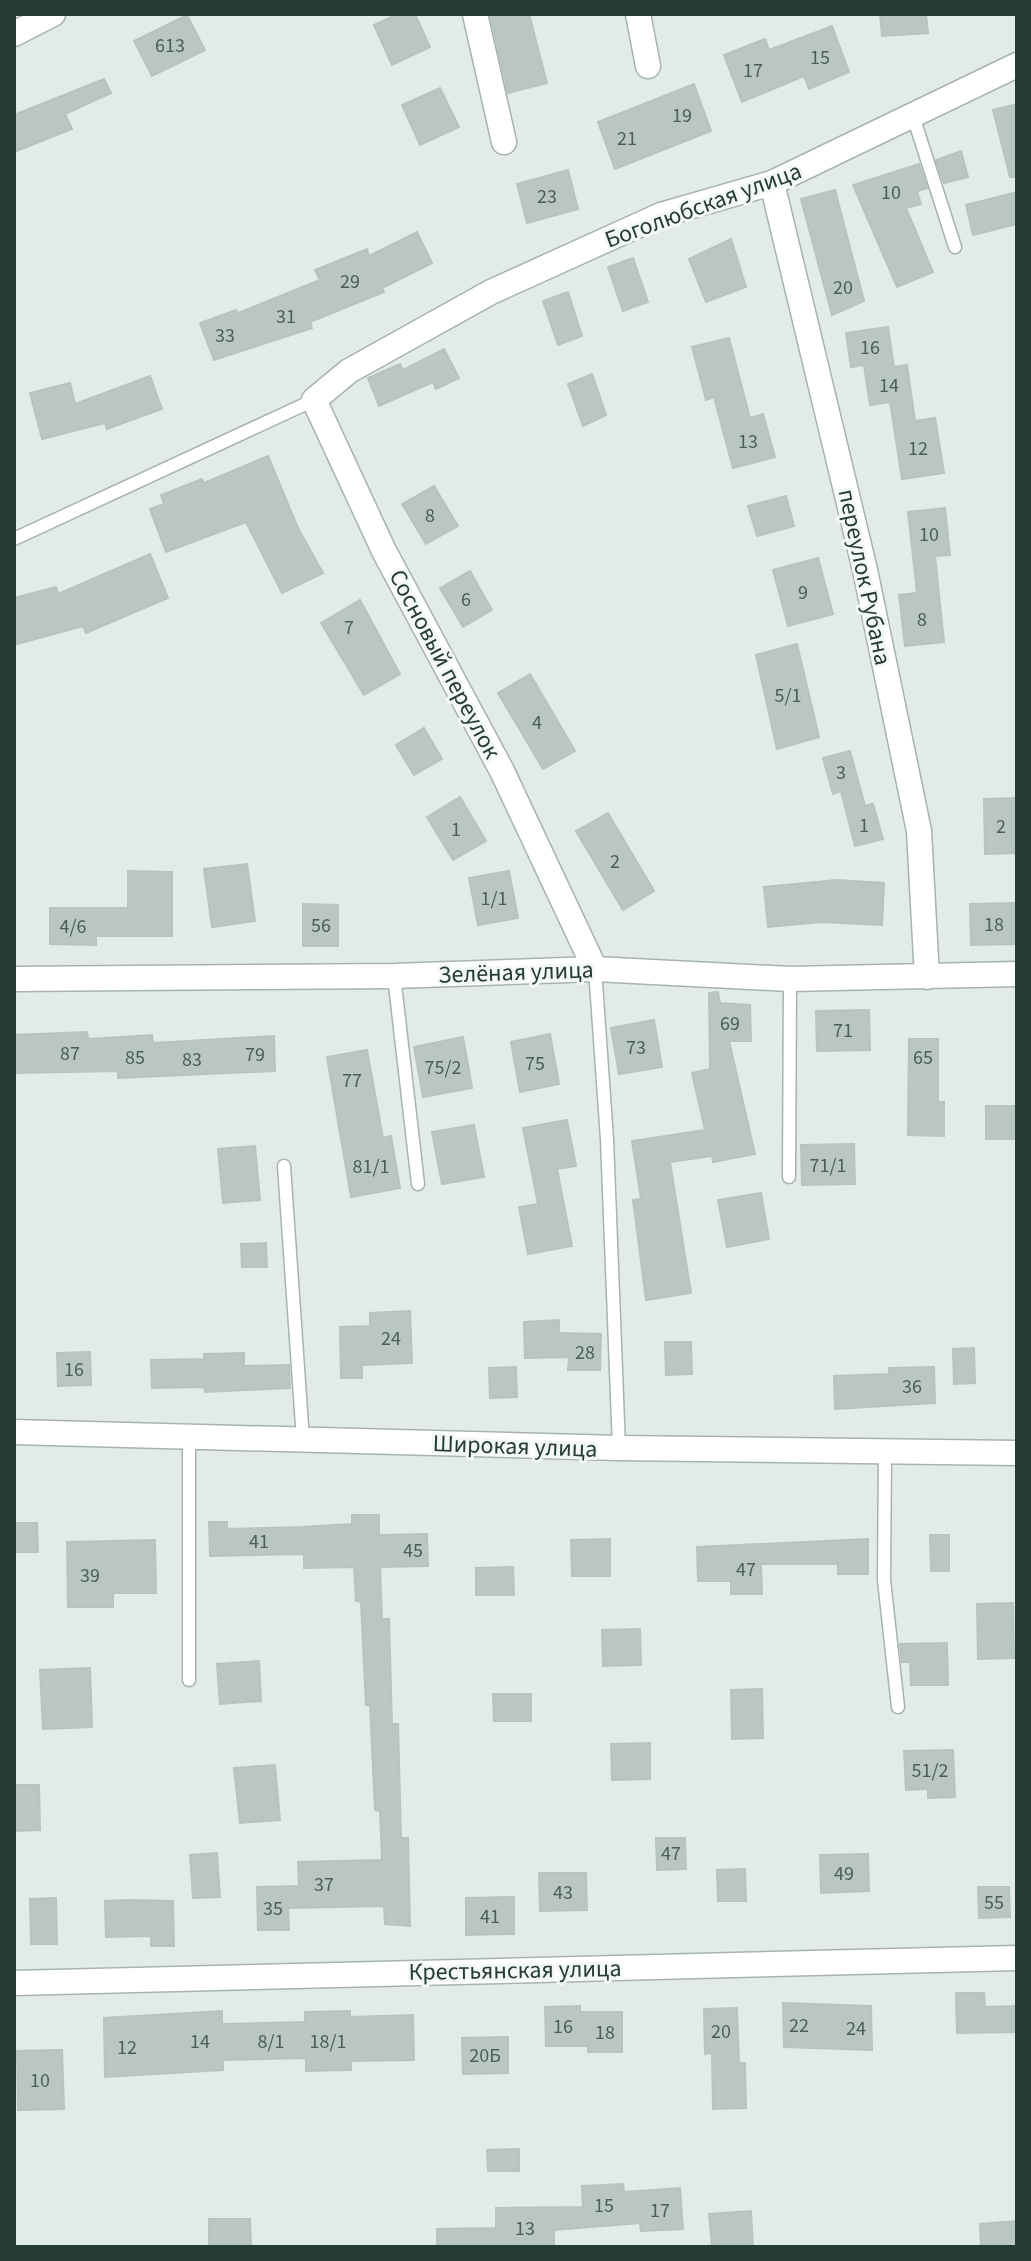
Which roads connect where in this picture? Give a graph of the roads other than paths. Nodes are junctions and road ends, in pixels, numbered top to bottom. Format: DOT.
graph roads {
  1 [pos="53,14"];
  2 [pos="475,14"];
  3 [pos="638,14"];
  4 [pos="14,34"];
  5 [pos="1017,65"];
  6 [pos="648,66"];
  7 [pos="913,116"];
  8 [pos="504,142"];
  9 [pos="772,183"];
  10 [pos="955,247"];
  11 [pos="314,400"];
  12 [pos="14,539"];
  13 [pos="595,969"];
  14 [pos="1017,974"];
  15 [pos="394,976"];
  16 [pos="927,977"];
  17 [pos="14,979"];
  18 [pos="790,979"];
  19 [pos="284,1166"];
  20 [pos="789,1177"];
  21 [pos="418,1184"];
  22 [pos="14,1432"];
  23 [pos="189,1437"];
  24 [pos="303,1440"];
  25 [pos="619,1448"];
  26 [pos="885,1451"];
  27 [pos="1017,1453"];
  28 [pos="189,1680"];
  29 [pos="898,1707"];
  30 [pos="1017,1958"];
  31 [pos="14,1983"];
  1 -- 4 [label="street"];
  2 -- 8 [label="street"];
  3 -- 6 [label="street"];
  5 -- 7 [label="street, Боголюбская улица"];
  7 -- 9 [label="street, Боголюбская улица"];
  7 -- 10 [label="lane"];
  9 -- 11 [label="street, Боголюбская улица"];
  9 -- 16 [label="street, переулок Рубана"];
  11 -- 12 [label="lane"];
  11 -- 13 [label="street, Сосновый переулок"];
  13 -- 15 [label="street, Зелёная улица"];
  13 -- 18 [label="street, Зелёная улица"];
  13 -- 25 [label="lane"];
  14 -- 16 [label="street, Зелёная улица"];
  15 -- 17 [label="street, Зелёная улица"];
  15 -- 21 [label="lane"];
  16 -- 18 [label="street, Зелёная улица"];
  18 -- 20 [label="lane"];
  19 -- 24 [label="lane"];
  22 -- 23 [label="street, Широкая улица"];
  23 -- 24 [label="street, Широкая улица"];
  23 -- 28 [label="lane"];
  24 -- 25 [label="street, Широкая улица"];
  25 -- 26 [label="street, Широкая улица"];
  26 -- 27 [label="street, Широкая улица"];
  26 -- 29 [label="lane"];
  30 -- 31 [label="street, Крестьянская улица"];
}
